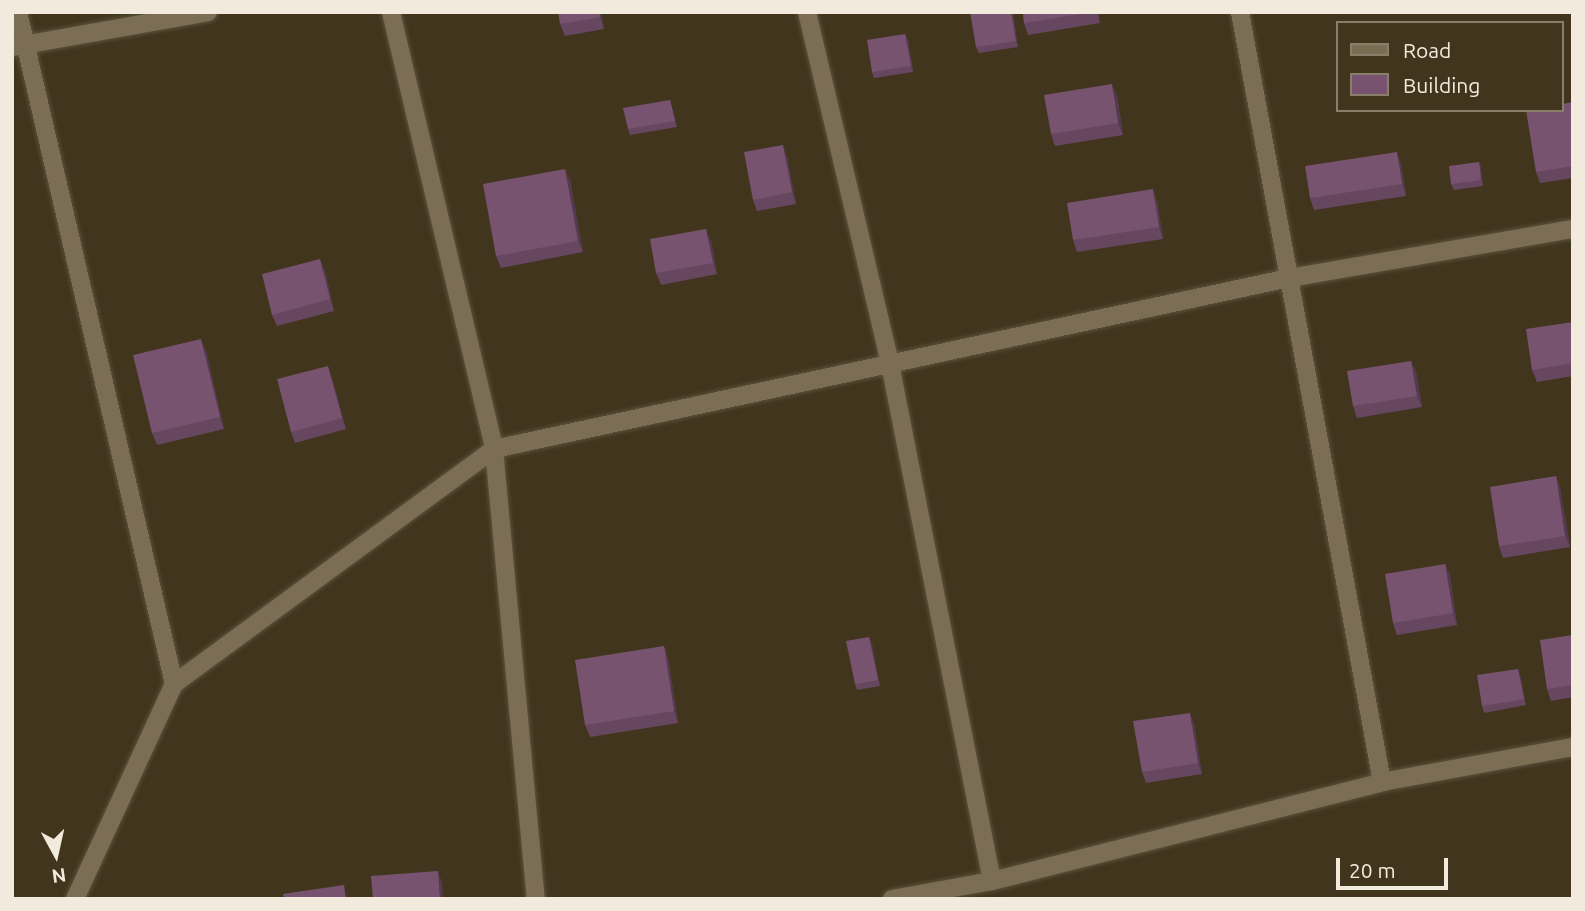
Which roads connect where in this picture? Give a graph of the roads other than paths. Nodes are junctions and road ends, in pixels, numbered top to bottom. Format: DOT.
graph roads {
  1 [pos="18,12"];
  2 [pos="208,12"];
  3 [pos="391,12"];
  4 [pos="807,12"];
  5 [pos="1240,12"];
  6 [pos="18,46"];
  7 [pos="1573,229"];
  8 [pos="1289,278"];
  9 [pos="890,364"];
  10 [pos="494,449"];
  11 [pos="174,684"];
  12 [pos="1573,747"];
  13 [pos="1382,782"];
  14 [pos="992,881"];
  15 [pos="75,899"];
  16 [pos="536,899"];
  17 [pos="892,899"];
  1 -- 6 [label="street"];
  2 -- 6 [label="street"];
  3 -- 10 [label="street"];
  4 -- 9 [label="street"];
  5 -- 8 [label="street"];
  6 -- 11 [label="street"];
  7 -- 8 [label="street"];
  8 -- 9 [label="street"];
  8 -- 13 [label="street"];
  9 -- 10 [label="street"];
  9 -- 14 [label="street"];
  10 -- 11 [label="street"];
  10 -- 16 [label="street"];
  11 -- 15 [label="street"];
  12 -- 13 [label="street"];
  13 -- 14 [label="street"];
  14 -- 17 [label="street"];
}
